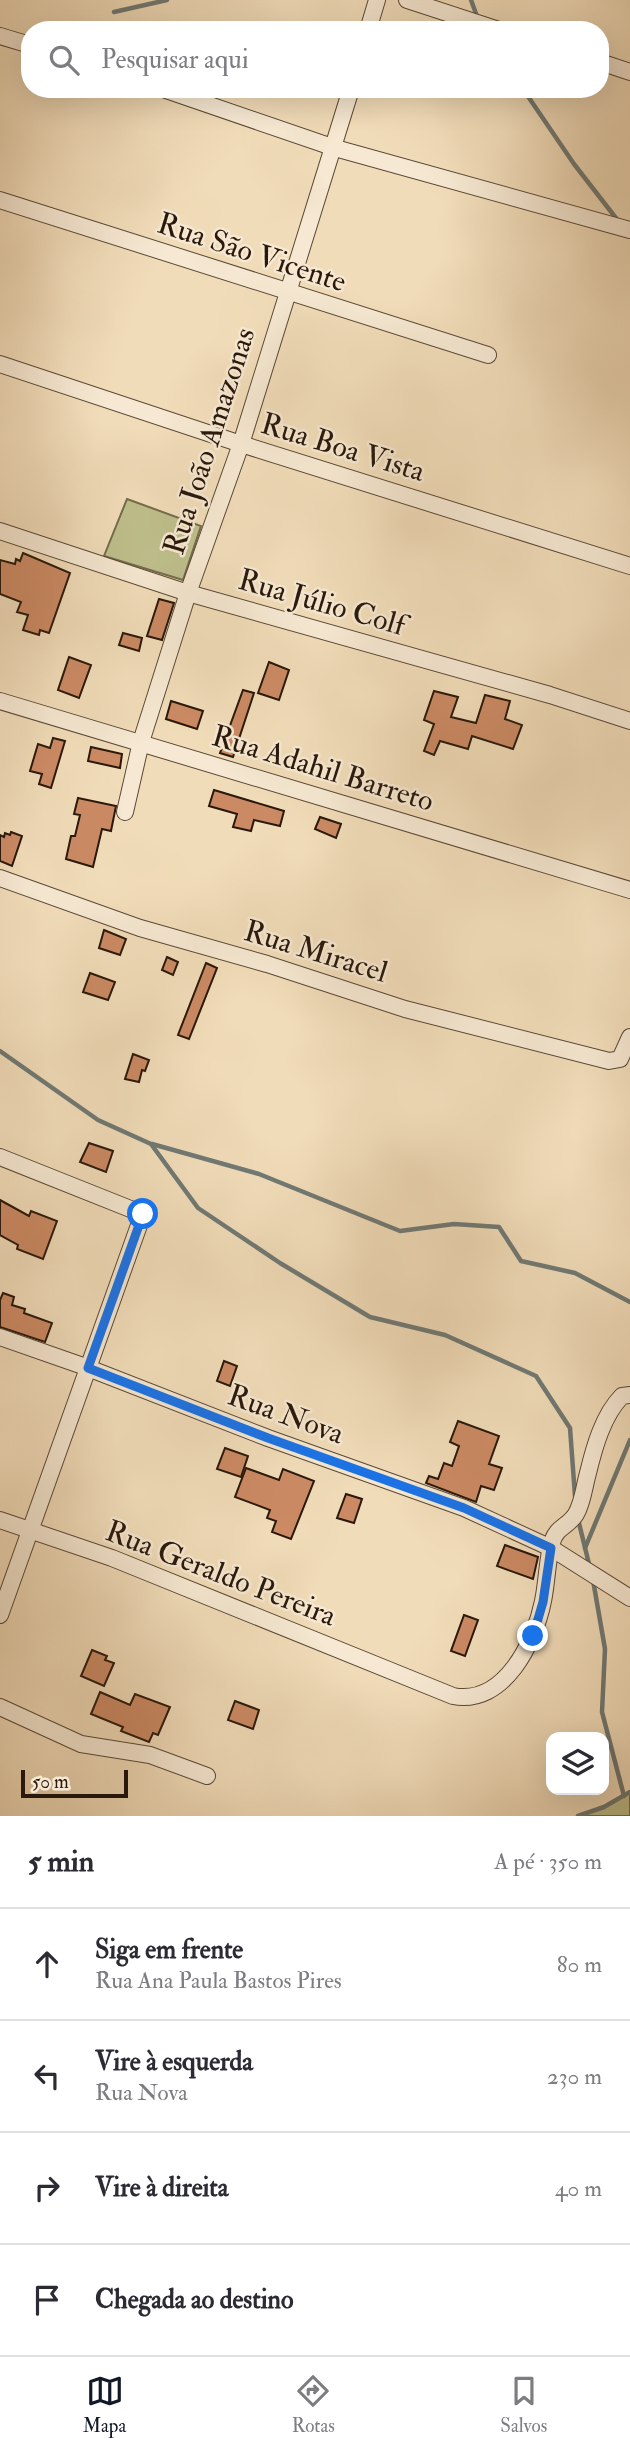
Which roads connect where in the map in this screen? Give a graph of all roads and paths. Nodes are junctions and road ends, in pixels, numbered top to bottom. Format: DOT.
graph roads {
  1 [pos="377,0"];
  2 [pos="407,0"];
  3 [pos="371,21"];
  4 [pos="471,21"];
  5 [pos="0,36"];
  6 [pos="21,42"];
  7 [pos="609,65"];
  8 [pos="630,72"];
  9 [pos="189,98"];
  10 [pos="349,98"];
  11 [pos="335,148"];
  12 [pos="0,200"];
  13 [pos="630,230"];
  14 [pos="287,293"];
  15 [pos="488,355"];
  16 [pos="0,364"];
  17 [pos="241,444"];
  18 [pos="0,531"];
  19 [pos="630,566"];
  20 [pos="188,593"];
  21 [pos="0,701"];
  22 [pos="630,721"];
  23 [pos="141,742"];
  24 [pos="125,812"];
  25 [pos="0,878"];
  26 [pos="630,890"];
  27 [pos="630,1037"];
  28 [pos="0,1157"];
  29 [pos="0,1337"];
  30 [pos="88,1368"];
  31 [pos="630,1395"];
  32 [pos="0,1520"];
  33 [pos="30,1531"];
  34 [pos="551,1548"];
  35 [pos="630,1598"];
  36 [pos="0,1615"];
  37 [pos="0,1707"];
  38 [pos="207,1776"];
  1 -- 3 [label="street"];
  2 -- 4 [label="street"];
  5 -- 6 [label="street"];
  7 -- 8 [label="street"];
  9 -- 11 [label="street"];
  10 -- 11 [label="street, Rua João Amazonas"];
  11 -- 13 [label="street"];
  11 -- 14 [label="street, Rua João Amazonas"];
  12 -- 14 [label="street, Rua São Vicente"];
  14 -- 15 [label="street, Rua São Vicente"];
  14 -- 17 [label="street, Rua João Amazonas"];
  16 -- 17 [label="street, Rua Boa Vista"];
  17 -- 19 [label="street, Rua Boa Vista"];
  17 -- 20 [label="street, Rua João Amazonas"];
  18 -- 20 [label="street, Rua Júlio Colf"];
  20 -- 22 [label="street, Rua Júlio Colf"];
  20 -- 23 [label="street, Rua João Amazonas"];
  21 -- 23 [label="street, Rua Adahil Barreto"];
  23 -- 24 [label="street, Rua João Amazonas"];
  23 -- 26 [label="street, Rua Adahil Barreto"];
  25 -- 27 [label="street, Rua Miracel"];
  28 -- 30 [label="street"];
  29 -- 30 [label="street, Rua Nova"];
  30 -- 33 [label="street"];
  30 -- 34 [label="street, Rua Nova"];
  31 -- 34 [label="street"];
  32 -- 33 [label="street, Rua Geraldo Pereira"];
  33 -- 34 [label="street, Rua Geraldo Pereira"];
  33 -- 36 [label="street"];
  34 -- 35 [label="street, Rua Nova"];
  37 -- 38 [label="street"];
}
